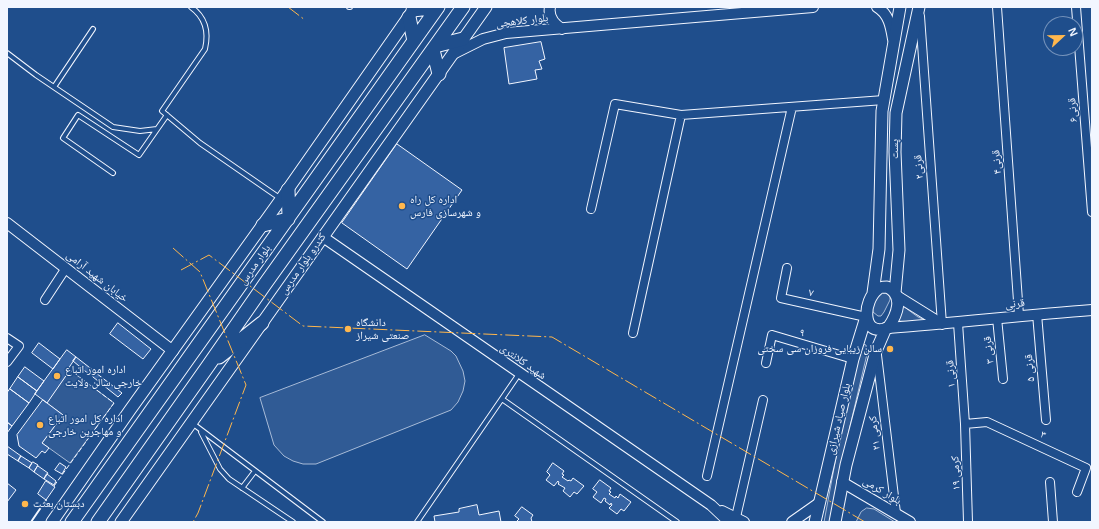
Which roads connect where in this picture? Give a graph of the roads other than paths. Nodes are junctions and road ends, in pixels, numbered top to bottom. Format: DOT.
graph roads {
  1 [pos="191,7"];
  2 [pos="438,7"];
  3 [pos="463,7"];
  4 [pos="486,7"];
  5 [pos="550,7"];
  6 [pos="813,7"];
  7 [pos="877,7"];
  8 [pos="900,7"];
  9 [pos="919,7"];
  10 [pos="924,7"];
  11 [pos="996,7"];
  12 [pos="1076,7"];
  13 [pos="413,10"];
  14 [pos="93,29"];
  15 [pos="562,29"];
  16 [pos="463,39"];
  17 [pos="414,41"];
  18 [pos="894,43"];
  19 [pos="434,48"];
  20 [pos="7,53"];
  21 [pos="453,54"];
  22 [pos="439,74"];
  23 [pos="54,87"];
  24 [pos="884,100"];
  25 [pos="792,106"];
  26 [pos="167,115"];
  27 [pos="681,115"];
  28 [pos="157,129"];
  29 [pos="113,174"];
  30 [pos="284,194"];
  31 [pos="591,209"];
  32 [pos="1092,212"];
  33 [pos="288,218"];
  34 [pos="7,222"];
  35 [pos="263,225"];
  36 [pos="323,237"];
  37 [pos="879,249"];
  38 [pos="899,250"];
  39 [pos="66,268"];
  40 [pos="787,268"];
  41 [pos="873,293"];
  42 [pos="896,295"];
  43 [pos="45,300"];
  44 [pos="1092,310"];
  45 [pos="1037,314"];
  46 [pos="1019,315"];
  47 [pos="866,317"];
  48 [pos="997,318"];
  49 [pos="262,323"];
  50 [pos="958,323"];
  51 [pos="942,324"];
  52 [pos="887,328"];
  53 [pos="633,333"];
  54 [pos="7,338"];
  55 [pos="857,345"];
  56 [pos="173,351"];
  57 [pos="876,351"];
  58 [pos="853,359"];
  59 [pos="7,362"];
  60 [pos="766,363"];
  61 [pos="208,366"];
  62 [pos="519,374"];
  63 [pos="1004,379"];
  64 [pos="502,399"];
  65 [pos="763,400"];
  66 [pos="1046,420"];
  67 [pos="191,423"];
  68 [pos="965,424"];
  69 [pos="200,430"];
  70 [pos="255,470"];
  71 [pos="707,476"];
  72 [pos="842,482"];
  73 [pos="1050,482"];
  74 [pos="242,488"];
  75 [pos="1077,492"];
  76 [pos="819,503"];
  77 [pos="896,513"];
  78 [pos="736,520"];
  79 [pos="52,522"];
  80 [pos="72,522"];
  81 [pos="98,522"];
  82 [pos="121,522"];
  83 [pos="293,522"];
  84 [pos="323,522"];
  85 [pos="417,522"];
  86 [pos="677,522"];
  87 [pos="792,522"];
  88 [pos="815,522"];
  89 [pos="835,522"];
  90 [pos="910,522"];
  91 [pos="968,522"];
  92 [pos="1053,522"];
  1 -- 26 [label="lane"];
  2 -- 13 [label="main road"];
  2 -- 17 [label="main road, بلوار مدرس"];
  3 -- 19 [label="main road, بلوار مدرس"];
  4 -- 16 [label="main road, کندرو بلوار مدرس"];
  5 -- 15 [label="street"];
  6 -- 15 [label="street, بلوار کلاهچی"];
  7 -- 18 [label="street"];
  8 -- 18 [label="main road, پست"];
  9 -- 10 [label="street"];
  9 -- 38 [label="main road, پست"];
  9 -- 51 [label="street, قرنی۲"];
  11 -- 46 [label="street, قرنی۴"];
  12 -- 32 [label="street, قرنی۶"];
  13 -- 17 [label="main road"];
  13 -- 30 [label="main road"];
  14 -- 23 [label="lane"];
  15 -- 21 [label="street, بلوار کلاهچی"];
  16 -- 19 [label="main road"];
  16 -- 21 [label="main road, کندرو بلوار مدرس"];
  17 -- 33 [label="main road, بلوار مدرس"];
  18 -- 24 [label="main road, پست"];
  19 -- 22 [label="main road"];
  19 -- 61 [label="main road, بلوار مدرس"];
  20 -- 23 [label="lane"];
  21 -- 22 [label="main road, کندرو بلوار مدرس"];
  22 -- 36 [label="main road, کندرو بلوار مدرس"];
  23 -- 28 [label="lane"];
  24 -- 25 [label="street"];
  24 -- 37 [label="main road, پست"];
  25 -- 27 [label="street"];
  25 -- 71 [label="street"];
  26 -- 28 [label="lane"];
  26 -- 30 [label="lane"];
  27 -- 31 [label="street"];
  27 -- 53 [label="street"];
  28 -- 29 [label="lane"];
  30 -- 33 [label="main road"];
  30 -- 35 [label="main road"];
  33 -- 35 [label="main road"];
  33 -- 80 [label="main road, بلوار مدرس"];
  34 -- 39 [label="street, خیابان شهید آرامی"];
  35 -- 56 [label="main road"];
  36 -- 49 [label="main road, کندرو بلوار مدرس"];
  36 -- 62 [label="street, شهید کلانتری"];
  37 -- 38 [label="main road"];
  37 -- 41 [label="main road, پست"];
  38 -- 42 [label="main road, پست"];
  39 -- 43 [label="street"];
  39 -- 56 [label="street, خیابان شهید آرامی"];
  40 -- 47 [label="street, ۷"];
  41 -- 42 [label="main road"];
  41 -- 47 [label="main road"];
  42 -- 51 [label="street"];
  42 -- 52 [label="main road"];
  44 -- 45 [label="street, قرنی"];
  45 -- 46 [label="street, قرنی"];
  45 -- 66 [label="street, قرنی ۵"];
  46 -- 48 [label="street, قرنی"];
  47 -- 52 [label="main road"];
  47 -- 55 [label="main road, بلوار صیاد شیرازی"];
  48 -- 50 [label="street, قرنی"];
  48 -- 63 [label="street, قرنی ۳"];
  49 -- 61 [label="main road"];
  49 -- 67 [label="main road, کندرو بلوار مدرس"];
  50 -- 51 [label="street, قرنی"];
  50 -- 68 [label="street, قرنی ۱"];
  51 -- 52 [label="street, قرنی"];
  52 -- 57 [label="main road, بلوار صیاد شیرازی"];
  54 -- 59 [label="street"];
  55 -- 57 [label="main road"];
  55 -- 58 [label="main road, بلوار صیاد شیرازی"];
  56 -- 79 [label="main road"];
  57 -- 72 [label="main road, بلوار صیاد شیرازی"];
  57 -- 77 [label="street, کرمی ۲۱"];
  58 -- 60 [label="street, ۹"];
  58 -- 76 [label="main road, بلوار صیاد شیرازی"];
  61 -- 81 [label="main road, بلوار مدرس"];
  62 -- 64 [label="lane"];
  62 -- 78 [label="street, شهید کلانتری"];
  64 -- 85 [label="lane"];
  64 -- 86 [label="lane"];
  65 -- 78 [label="street"];
  67 -- 69 [label="lane"];
  67 -- 82 [label="main road, کندرو بلوار مدرس"];
  68 -- 75 [label="street, ۳"];
  68 -- 91 [label="street, کرمی ۱۹"];
  69 -- 70 [label="lane"];
  69 -- 74 [label="lane"];
  70 -- 74 [label="lane"];
  70 -- 84 [label="lane"];
  72 -- 77 [label="street, بلوار کرمی"];
  72 -- 89 [label="main road, بلوار صیاد شیرازی"];
  73 -- 92 [label="street"];
  74 -- 83 [label="lane"];
  76 -- 87 [label="street"];
  76 -- 88 [label="main road, بلوار صیاد شیرازی"];
  77 -- 90 [label="street, بلوار کرمی"];
}
